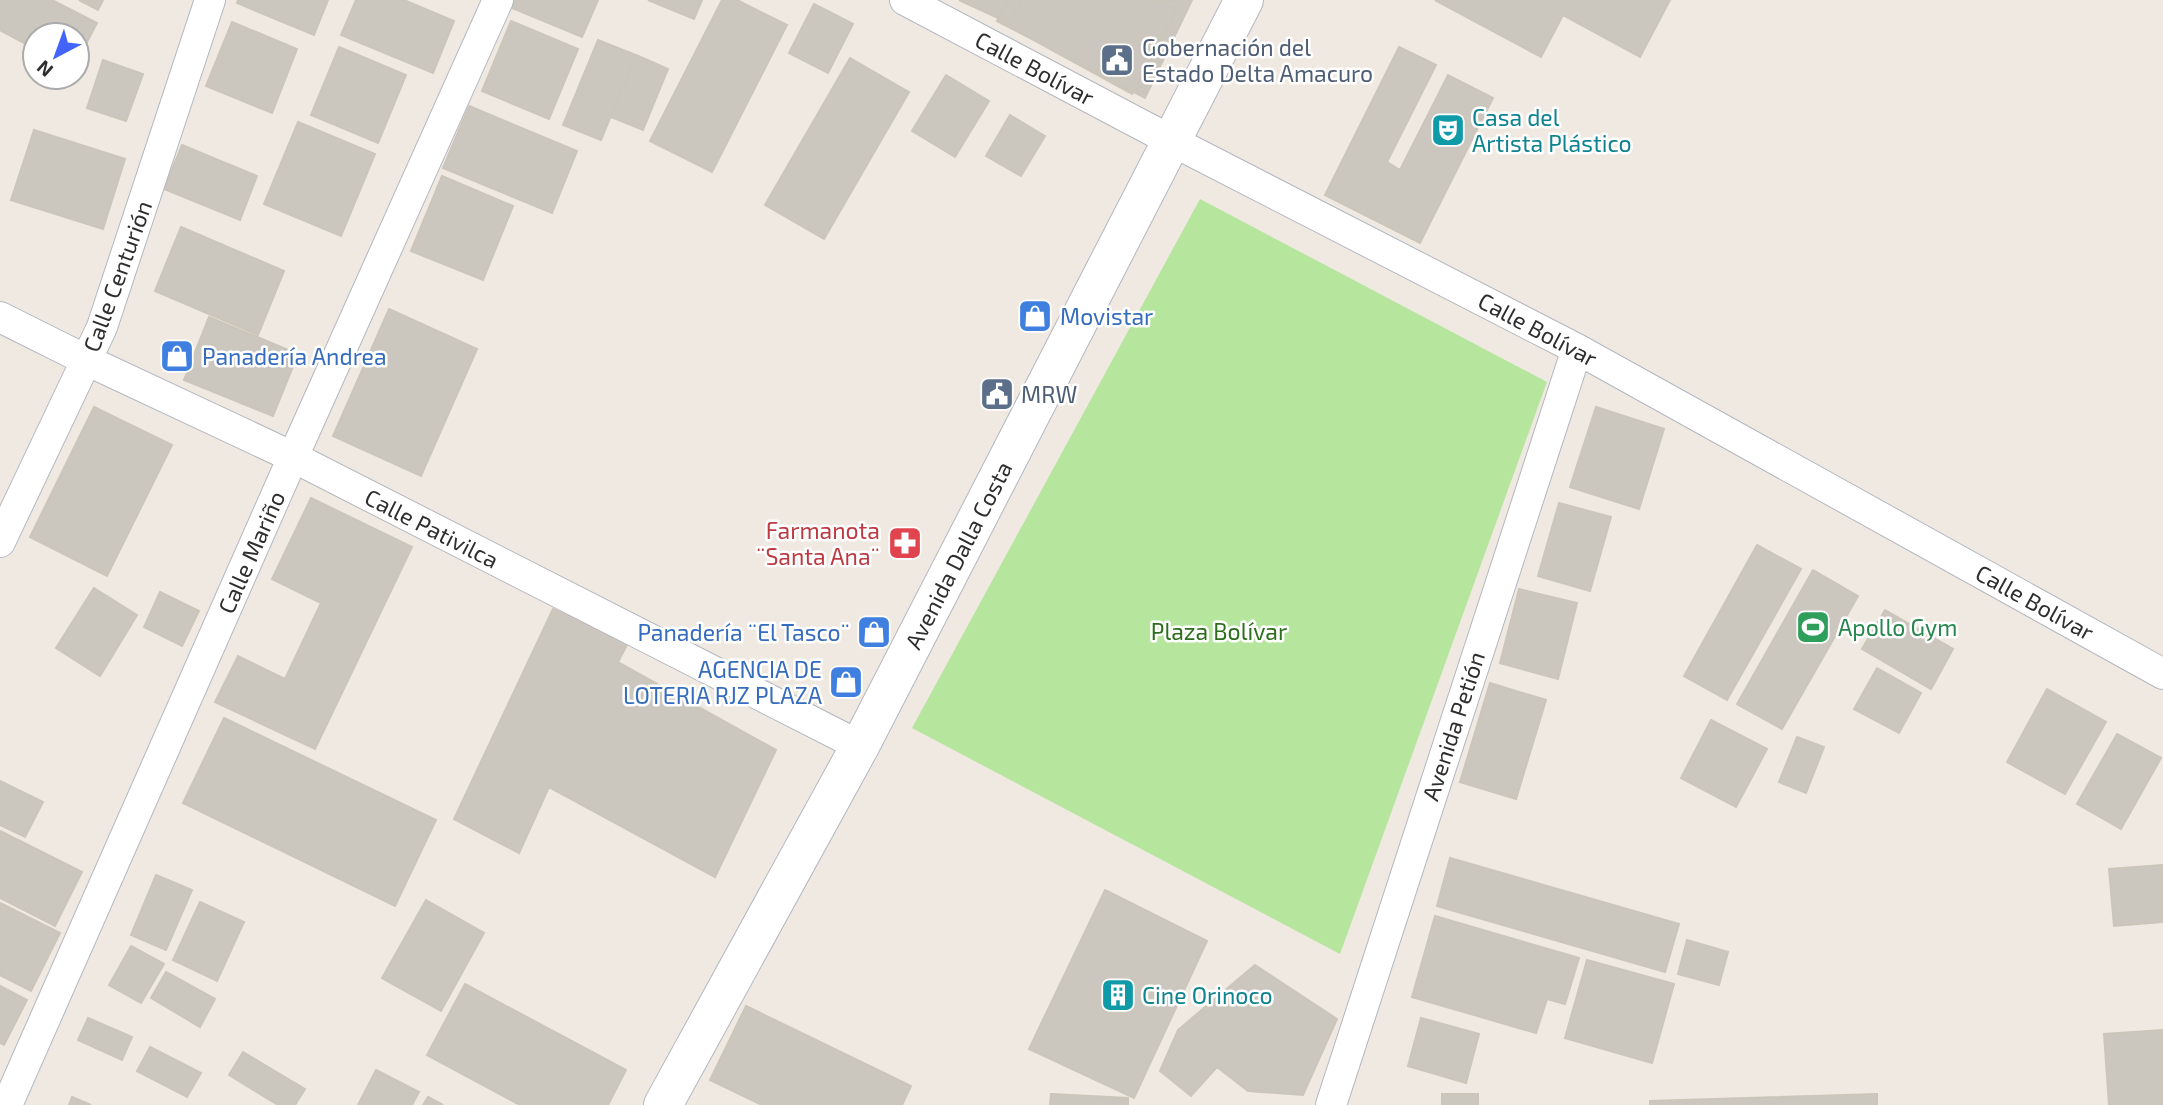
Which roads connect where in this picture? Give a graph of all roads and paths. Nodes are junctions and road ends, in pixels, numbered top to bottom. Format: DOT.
graph roads {
  1 [pos="210,0"];
  2 [pos="498,0"];
  3 [pos="905,0"];
  4 [pos="1244,0"];
  5 [pos="1172,141"];
  6 [pos="0,317"];
  7 [pos="1577,349"];
  8 [pos="86,360"];
  9 [pos="293,457"];
  10 [pos="0,542"];
  11 [pos="2163,674"];
  12 [pos="860,746"];
  13 [pos="7,1105"];
  14 [pos="663,1105"];
  15 [pos="1331,1105"];
  1 -- 8 [label="street, Calle Centurión"];
  2 -- 9 [label="street, Calle Mariño"];
  3 -- 5 [label="street, Calle Bolívar"];
  4 -- 5 [label="main road, Avenida Dalla Costa"];
  5 -- 7 [label="street, Calle Bolívar"];
  5 -- 12 [label="main road, Avenida Dalla Costa"];
  6 -- 8 [label="street, Calle Pativilca"];
  7 -- 11 [label="street, Calle Bolívar"];
  7 -- 15 [label="street, Avenida Petión"];
  8 -- 9 [label="street, Calle Pativilca"];
  8 -- 10 [label="street, Calle Centurión"];
  9 -- 12 [label="street, Calle Pativilca"];
  9 -- 13 [label="street, Calle Mariño"];
  12 -- 14 [label="main road, Avenida Dalla Costa"];
}
